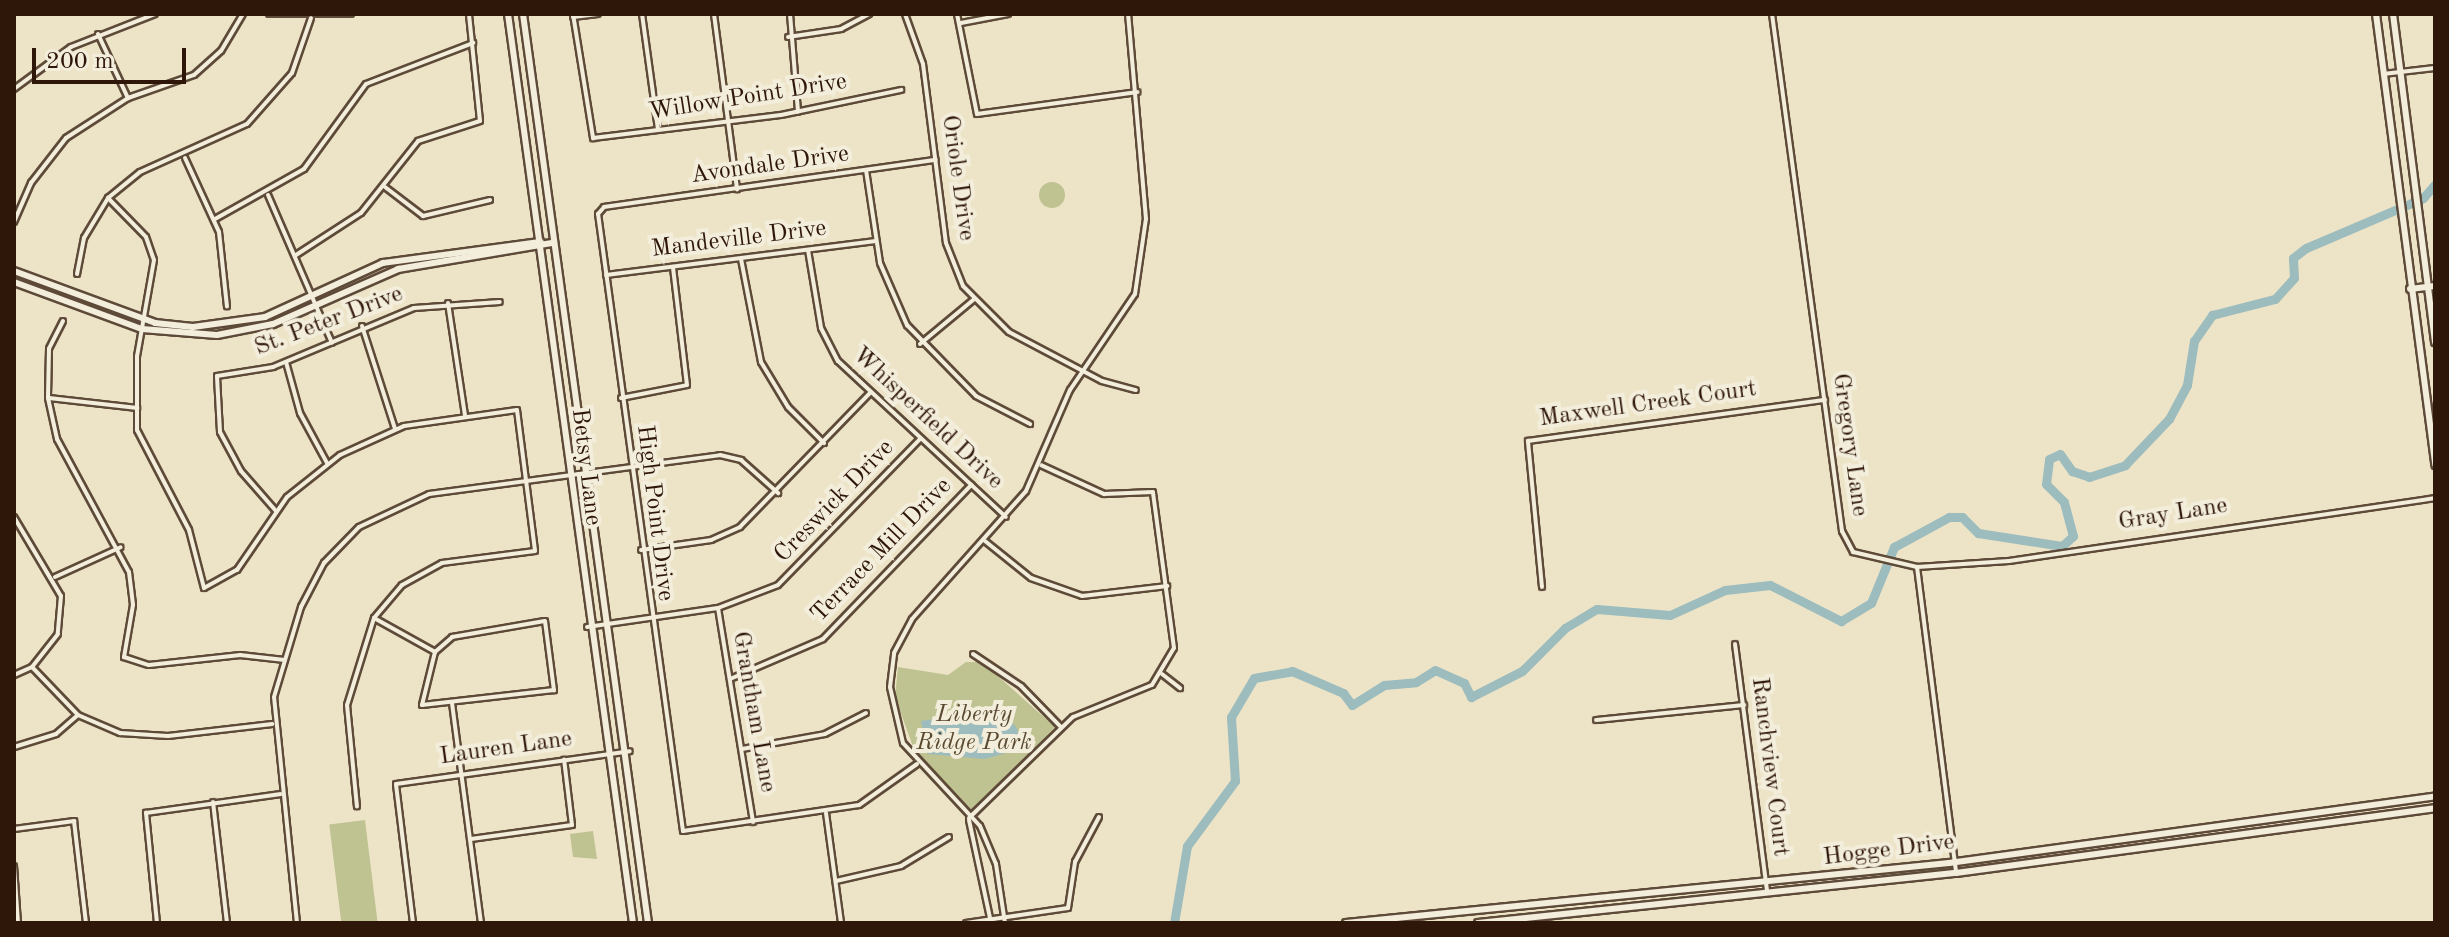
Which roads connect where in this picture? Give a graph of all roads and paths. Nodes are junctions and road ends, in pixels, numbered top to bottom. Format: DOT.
graph roads {
  1 [pos="155,14"];
  2 [pos="243,14"];
  3 [pos="269,14"];
  4 [pos="351,14"];
  5 [pos="469,14"];
  6 [pos="508,14"];
  7 [pos="523,14"];
  8 [pos="598,14"];
  9 [pos="642,14"];
  10 [pos="714,14"];
  11 [pos="790,14"];
  12 [pos="869,14"];
  13 [pos="905,14"];
  14 [pos="957,14"];
  15 [pos="1008,14"];
  16 [pos="1128,14"];
  17 [pos="1772,14"];
  18 [pos="2376,14"];
  19 [pos="2393,14"];
  20 [pos="573,16"];
  21 [pos="311,18"];
  22 [pos="961,23"];
  23 [pos="98,34"];
  24 [pos="788,37"];
  25 [pos="473,43"];
  26 [pos="2435,68"];
  27 [pos="2400,72"];
  28 [pos="2383,74"];
  29 [pos="14,89"];
  30 [pos="901,90"];
  31 [pos="1137,92"];
  32 [pos="128,98"];
  33 [pos="798,112"];
  34 [pos="728,121"];
  35 [pos="658,130"];
  36 [pos="185,158"];
  37 [pos="936,160"];
  38 [pos="866,170"];
  39 [pos="385,187"];
  40 [pos="737,189"];
  41 [pos="268,195"];
  42 [pos="108,198"];
  43 [pos="490,200"];
  44 [pos="609,206"];
  45 [pos="215,219"];
  46 [pos="14,222"];
  47 [pos="876,241"];
  48 [pos="552,243"];
  49 [pos="538,244"];
  50 [pos="808,250"];
  51 [pos="296,255"];
  52 [pos="741,259"];
  53 [pos="673,267"];
  54 [pos="14,271"];
  55 [pos="77,274"];
  56 [pos="606,275"];
  57 [pos="14,282"];
  58 [pos="2431,286"];
  59 [pos="2410,289"];
  60 [pos="308,298"];
  61 [pos="973,300"];
  62 [pos="500,302"];
  63 [pos="448,303"];
  64 [pos="227,307"];
  65 [pos="313,308"];
  66 [pos="144,319"];
  67 [pos="63,321"];
  68 [pos="362,326"];
  69 [pos="142,329"];
  70 [pos="2435,342"];
  71 [pos="332,343"];
  72 [pos="565,344"];
  73 [pos="920,344"];
  74 [pos="551,346"];
  75 [pos="286,362"];
  76 [pos="1083,369"];
  77 [pos="1136,390"];
  78 [pos="870,393"];
  79 [pos="48,398"];
  80 [pos="621,398"];
  81 [pos="1825,400"];
  82 [pos="137,408"];
  83 [pos="465,416"];
  84 [pos="1030,424"];
  85 [pos="395,429"];
  86 [pos="920,439"];
  87 [pos="824,443"];
  88 [pos="327,464"];
  89 [pos="1041,465"];
  90 [pos="2435,465"];
  91 [pos="630,466"];
  92 [pos="582,472"];
  93 [pos="568,474"];
  94 [pos="525,481"];
  95 [pos="971,485"];
  96 [pos="778,493"];
  97 [pos="2435,498"];
  98 [pos="276,511"];
  99 [pos="14,517"];
  100 [pos="1006,517"];
  101 [pos="985,541"];
  102 [pos="121,547"];
  103 [pos="641,550"];
  104 [pos="1917,567"];
  105 [pos="55,577"];
  106 [pos="1167,586"];
  107 [pos="1542,587"];
  108 [pos="718,608"];
  109 [pos="374,618"];
  110 [pos="650,619"];
  111 [pos="602,625"];
  112 [pos="587,627"];
  113 [pos="1735,644"];
  114 [pos="435,652"];
  115 [pos="973,654"];
  116 [pos="285,660"];
  117 [pos="32,667"];
  118 [pos="1162,674"];
  119 [pos="14,675"];
  120 [pos="730,679"];
  121 [pos="1180,688"];
  122 [pos="452,703"];
  123 [pos="1744,705"];
  124 [pos="866,713"];
  125 [pos="78,715"];
  126 [pos="1596,720"];
  127 [pos="272,723"];
  128 [pos="1061,727"];
  129 [pos="14,747"];
  130 [pos="742,749"];
  131 [pos="630,751"];
  132 [pos="615,753"];
  133 [pos="564,759"];
  134 [pos="917,764"];
  135 [pos="461,773"];
  136 [pos="281,794"];
  137 [pos="2435,796"];
  138 [pos="213,802"];
  139 [pos="357,807"];
  140 [pos="2435,808"];
  141 [pos="826,813"];
  142 [pos="1099,817"];
  143 [pos="969,818"];
  144 [pos="753,822"];
  145 [pos="14,829"];
  146 [pos="949,837"];
  147 [pos="471,839"];
  148 [pos="640,848"];
  149 [pos="625,850"];
  150 [pos="1955,862"];
  151 [pos="14,866"];
  152 [pos="1956,873"];
  153 [pos="836,881"];
  154 [pos="1766,883"];
  155 [pos="1767,895"];
  156 [pos="1614,900"];
  157 [pos="1615,911"];
  158 [pos="1429,919"];
  159 [pos="1004,920"];
  160 [pos="990,921"];
  161 [pos="18,923"];
  162 [pos="86,923"];
  163 [pos="157,923"];
  164 [pos="227,923"];
  165 [pos="297,923"];
  166 [pos="413,923"];
  167 [pos="481,923"];
  168 [pos="633,923"];
  169 [pos="648,923"];
  170 [pos="841,923"];
  171 [pos="966,923"];
  172 [pos="1346,923"];
  173 [pos="1478,923"];
  1 -- 23 [label="street"];
  2 -- 32 [label="street"];
  3 -- 21 [label="street"];
  4 -- 21 [label="street"];
  5 -- 25 [label="street"];
  6 -- 49 [label="main road, Betsy Lane"];
  7 -- 48 [label="main road, Betsy Lane"];
  8 -- 20 [label="street"];
  9 -- 35 [label="street"];
  10 -- 34 [label="street"];
  11 -- 24 [label="street"];
  12 -- 24 [label="street"];
  13 -- 37 [label="street, Oriole Drive"];
  14 -- 22 [label="street"];
  15 -- 22 [label="street"];
  16 -- 31 [label="street"];
  17 -- 81 [label="street, Gregory Lane"];
  18 -- 28 [label="main road"];
  19 -- 27 [label="main road"];
  20 -- 35 [label="street, Willow Point Drive"];
  21 -- 36 [label="street"];
  22 -- 31 [label="street"];
  23 -- 29 [label="street"];
  23 -- 32 [label="street"];
  24 -- 33 [label="street"];
  25 -- 39 [label="street"];
  25 -- 41 [label="street"];
  26 -- 27 [label="street"];
  27 -- 28 [label="street"];
  27 -- 58 [label="main road"];
  28 -- 59 [label="main road"];
  30 -- 33 [label="street, Willow Point Drive"];
  31 -- 76 [label="street"];
  32 -- 46 [label="street"];
  33 -- 34 [label="street, Willow Point Drive"];
  34 -- 35 [label="street, Willow Point Drive"];
  34 -- 40 [label="street"];
  36 -- 42 [label="street"];
  36 -- 45 [label="street"];
  37 -- 38 [label="street, Avondale Drive"];
  37 -- 61 [label="street, Oriole Drive"];
  38 -- 40 [label="street, Avondale Drive"];
  38 -- 47 [label="street"];
  39 -- 43 [label="street"];
  39 -- 51 [label="street"];
  40 -- 44 [label="street, Avondale Drive"];
  41 -- 45 [label="street"];
  41 -- 51 [label="street"];
  42 -- 55 [label="street"];
  42 -- 66 [label="street"];
  44 -- 56 [label="street, High Point Drive"];
  45 -- 64 [label="street"];
  47 -- 50 [label="street, Mandeville Drive"];
  47 -- 73 [label="street"];
  48 -- 49 [label="main road"];
  48 -- 72 [label="main road, Betsy Lane"];
  49 -- 60 [label="main road"];
  49 -- 65 [label="main road"];
  49 -- 74 [label="main road, Betsy Lane"];
  50 -- 52 [label="street, Mandeville Drive"];
  50 -- 78 [label="street, Whisperfield Drive"];
  51 -- 60 [label="street"];
  52 -- 53 [label="street, Mandeville Drive"];
  52 -- 87 [label="street"];
  53 -- 56 [label="street, Mandeville Drive"];
  53 -- 80 [label="street"];
  54 -- 66 [label="main road"];
  56 -- 80 [label="street, High Point Drive"];
  57 -- 69 [label="main road"];
  58 -- 59 [label="main road"];
  58 -- 70 [label="main road"];
  59 -- 90 [label="main road"];
  60 -- 65 [label="street"];
  60 -- 66 [label="main road"];
  61 -- 73 [label="street"];
  61 -- 76 [label="street, Oriole Drive"];
  62 -- 63 [label="street, St. Peter Drive"];
  63 -- 68 [label="street, St. Peter Drive"];
  63 -- 83 [label="street"];
  65 -- 69 [label="main road"];
  65 -- 71 [label="street"];
  66 -- 69 [label="street"];
  67 -- 79 [label="street"];
  68 -- 71 [label="street, St. Peter Drive"];
  68 -- 85 [label="street"];
  69 -- 82 [label="street"];
  71 -- 75 [label="street, St. Peter Drive"];
  72 -- 74 [label="main road"];
  72 -- 92 [label="main road, Betsy Lane"];
  73 -- 84 [label="street"];
  74 -- 93 [label="main road, Betsy Lane"];
  75 -- 88 [label="street"];
  75 -- 98 [label="street, St. Peter Drive"];
  76 -- 77 [label="street, Oriole Drive"];
  76 -- 89 [label="street"];
  78 -- 86 [label="street, Whisperfield Drive"];
  78 -- 87 [label="street"];
  79 -- 82 [label="street"];
  79 -- 102 [label="street"];
  80 -- 91 [label="street, High Point Drive"];
  81 -- 104 [label="street, Gregory Lane"];
  81 -- 107 [label="street, Maxwell Creek Court"];
  82 -- 98 [label="street"];
  83 -- 85 [label="street"];
  83 -- 94 [label="street"];
  85 -- 88 [label="street"];
  86 -- 95 [label="street, Whisperfield Drive"];
  86 -- 108 [label="street, Creswick Drive"];
  87 -- 96 [label="street"];
  88 -- 98 [label="street"];
  89 -- 100 [label="street"];
  89 -- 106 [label="street"];
  91 -- 92 [label="street"];
  91 -- 96 [label="street"];
  91 -- 103 [label="street, High Point Drive"];
  92 -- 93 [label="street"];
  92 -- 111 [label="main road, Betsy Lane"];
  93 -- 94 [label="street"];
  93 -- 112 [label="main road, Betsy Lane"];
  94 -- 109 [label="street"];
  94 -- 116 [label="street"];
  95 -- 100 [label="street, Whisperfield Drive"];
  95 -- 120 [label="street, Terrace Mill Drive"];
  96 -- 103 [label="street"];
  97 -- 104 [label="street, Gray Lane"];
  99 -- 105 [label="street"];
  100 -- 101 [label="street"];
  101 -- 106 [label="street"];
  101 -- 134 [label="street"];
  102 -- 105 [label="street"];
  102 -- 116 [label="street"];
  103 -- 110 [label="street, High Point Drive"];
  104 -- 150 [label="street"];
  105 -- 117 [label="street"];
  106 -- 118 [label="street"];
  108 -- 110 [label="street, Creswick Drive"];
  108 -- 120 [label="street, Grantham Lane"];
  109 -- 114 [label="street"];
  109 -- 139 [label="street"];
  110 -- 111 [label="street, Creswick Drive"];
  110 -- 144 [label="street, High Point Drive"];
  111 -- 112 [label="street, Creswick Drive"];
  111 -- 131 [label="main road, Betsy Lane"];
  112 -- 132 [label="main road, Betsy Lane"];
  113 -- 123 [label="street, Ranchview Court"];
  114 -- 122 [label="street"];
  114 -- 122 [label="street"];
  115 -- 128 [label="street"];
  116 -- 127 [label="street"];
  117 -- 119 [label="street"];
  117 -- 125 [label="street"];
  118 -- 121 [label="street"];
  118 -- 128 [label="street"];
  120 -- 130 [label="street, Grantham Lane"];
  122 -- 135 [label="street"];
  123 -- 126 [label="street"];
  123 -- 154 [label="street, Ranchview Court"];
  124 -- 130 [label="street"];
  125 -- 127 [label="street"];
  125 -- 129 [label="street"];
  127 -- 136 [label="street"];
  128 -- 143 [label="street"];
  130 -- 144 [label="street, Grantham Lane"];
  131 -- 132 [label="street, Lauren Lane"];
  131 -- 148 [label="main road, Betsy Lane"];
  132 -- 133 [label="street, Lauren Lane"];
  132 -- 149 [label="main road, Betsy Lane"];
  133 -- 135 [label="street, Lauren Lane"];
  133 -- 147 [label="street"];
  134 -- 141 [label="street"];
  134 -- 143 [label="street"];
  135 -- 147 [label="street"];
  135 -- 166 [label="street, Lauren Lane"];
  136 -- 138 [label="street"];
  136 -- 165 [label="street"];
  137 -- 150 [label="main road, Hogge Drive"];
  138 -- 163 [label="street"];
  138 -- 164 [label="street"];
  140 -- 152 [label="main road, Hogge Drive"];
  141 -- 144 [label="street"];
  141 -- 153 [label="street"];
  142 -- 159 [label="street"];
  143 -- 159 [label="street"];
  143 -- 160 [label="street"];
  145 -- 162 [label="street"];
  146 -- 153 [label="street"];
  147 -- 167 [label="street"];
  148 -- 149 [label="main road"];
  148 -- 169 [label="main road, Betsy Lane"];
  149 -- 168 [label="main road, Betsy Lane"];
  150 -- 152 [label="street"];
  150 -- 154 [label="main road, Hogge Drive"];
  151 -- 161 [label="street"];
  152 -- 155 [label="main road, Hogge Drive"];
  153 -- 170 [label="street"];
  154 -- 155 [label="street, Ranchview Court"];
  154 -- 156 [label="main road, Hogge Drive"];
  155 -- 157 [label="main road, Hogge Drive"];
  156 -- 157 [label="main road"];
  156 -- 158 [label="main road, Hogge Drive"];
  157 -- 173 [label="main road, Hogge Drive"];
  158 -- 172 [label="main road, Hogge Drive"];
  159 -- 160 [label="street"];
  160 -- 171 [label="street"];
}
